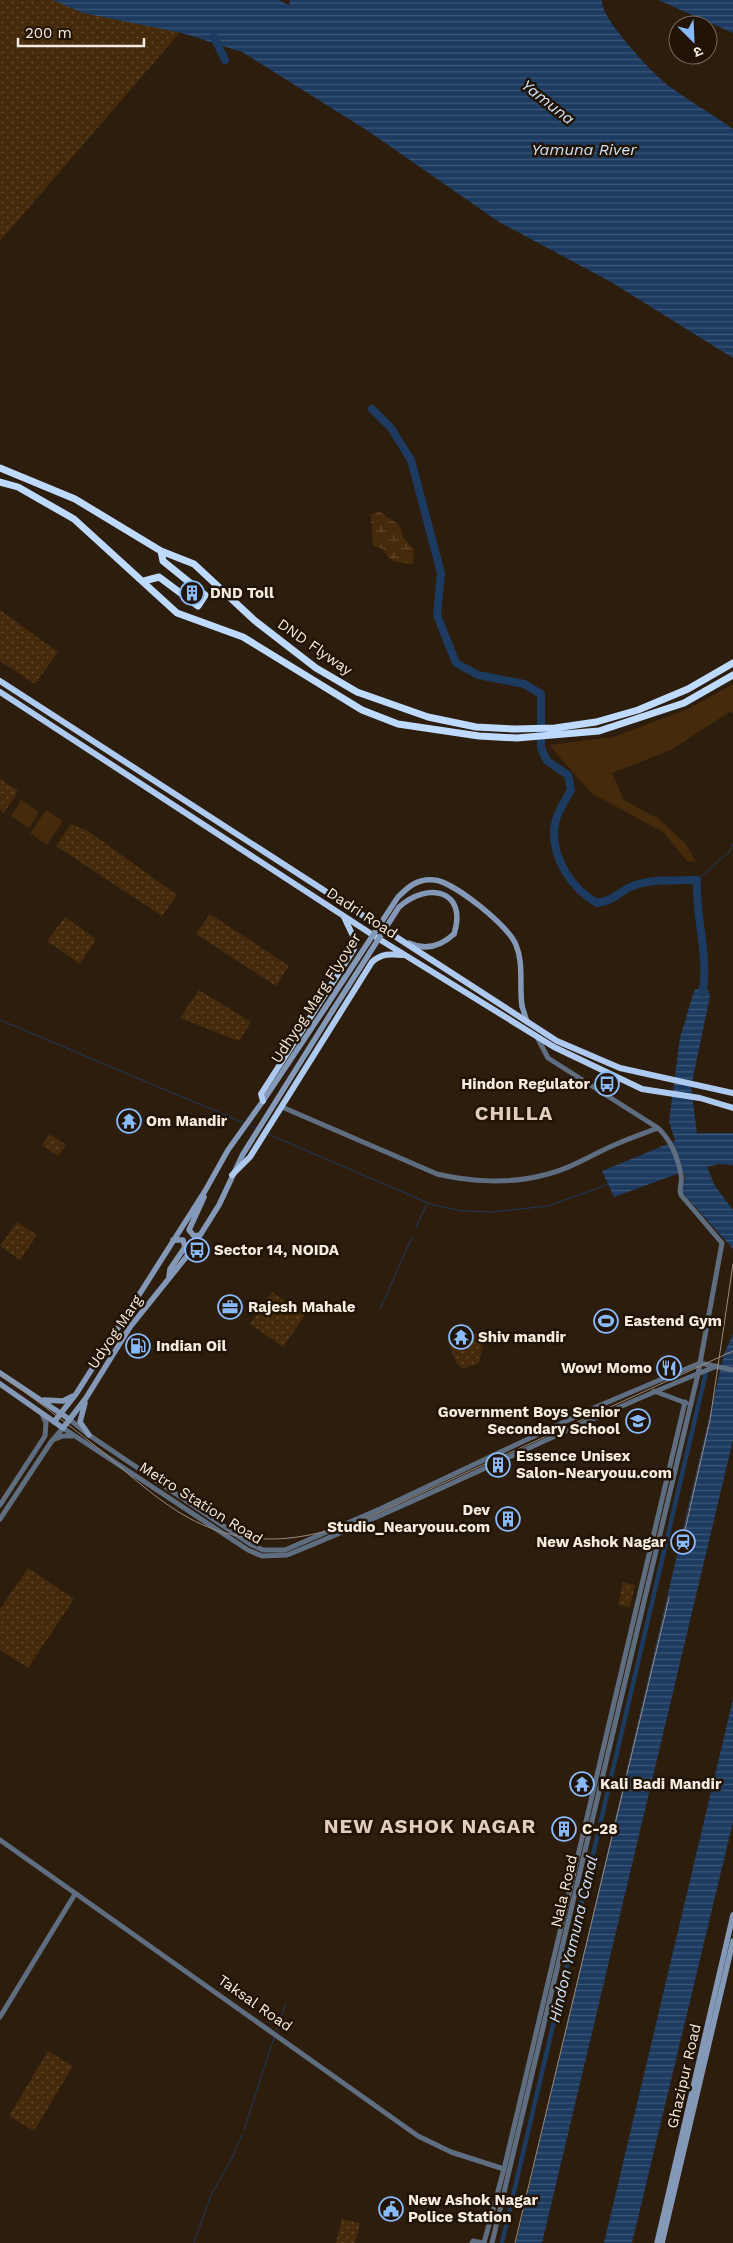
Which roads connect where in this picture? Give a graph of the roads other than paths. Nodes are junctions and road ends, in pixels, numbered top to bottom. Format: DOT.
graph roads {
  1 [pos="2,468"];
  2 [pos="0,482"];
  3 [pos="161,551"];
  4 [pos="144,581"];
  5 [pos="733,663"];
  6 [pos="733,675"];
  7 [pos="0,681"];
  8 [pos="0,692"];
  9 [pos="343,916"];
  10 [pos="370,920"];
  11 [pos="355,923"];
  12 [pos="402,941"];
  13 [pos="354,949"];
  14 [pos="404,955"];
  15 [pos="372,962"];
  16 [pos="527,1022"];
  17 [pos="540,1036"];
  18 [pos="556,1044"];
  19 [pos="548,1058"];
  20 [pos="733,1092"];
  21 [pos="263,1101"];
  22 [pos="258,1107"];
  23 [pos="282,1107"];
  24 [pos="733,1108"];
  25 [pos="269,1114"];
  26 [pos="658,1128"];
  27 [pos="232,1175"];
  28 [pos="205,1191"];
  29 [pos="200,1235"];
  30 [pos="173,1240"];
  31 [pos="169,1279"];
  32 [pos="700,1363"];
  33 [pos="719,1366"];
  34 [pos="733,1370"];
  35 [pos="0,1373"];
  36 [pos="698,1374"];
  37 [pos="660,1380"];
  38 [pos="0,1384"];
  39 [pos="663,1388"];
  40 [pos="654,1391"];
  41 [pos="76,1394"];
  42 [pos="86,1398"];
  43 [pos="40,1399"];
  44 [pos="687,1403"];
  45 [pos="40,1412"];
  46 [pos="61,1412"];
  47 [pos="70,1419"];
  48 [pos="54,1422"];
  49 [pos="63,1428"];
  50 [pos="89,1435"];
  51 [pos="76,1437"];
  52 [pos="50,1442"];
  53 [pos="122,1456"];
  54 [pos="116,1464"];
  55 [pos="0,1504"];
  56 [pos="0,1519"];
  57 [pos="625,1671"];
  58 [pos="601,1759"];
  59 [pos="607,1761"];
  60 [pos="590,1804"];
  61 [pos="597,1805"];
  62 [pos="0,1840"];
  63 [pos="76,1894"];
  64 [pos="733,1914"];
  65 [pos="733,1941"];
  66 [pos="0,2017"];
  67 [pos="522,2090"];
  68 [pos="529,2092"];
  69 [pos="504,2169"];
  70 [pos="478,2242"];
  71 [pos="492,2243"];
  72 [pos="657,2243"];
  73 [pos="662,2243"];
  1 -- 3 [label="highway, DND Flyway"];
  2 -- 4 [label="highway, DND Flyway"];
  3 -- 4 [label="highway"];
  3 -- 5 [label="highway, DND Flyway"];
  4 -- 6 [label="highway, DND Flyway"];
  7 -- 10 [label="highway, Dadri Road"];
  8 -- 9 [label="highway, Dadri Road"];
  9 -- 11 [label="highway, Dadri Road"];
  9 -- 13 [label="highway"];
  10 -- 11 [label="highway"];
  10 -- 12 [label="highway, Dadri Road"];
  11 -- 14 [label="highway, Dadri Road"];
  12 -- 16 [label="highway, Dadri Road"];
  12 -- 25 [label="main road, Udhyog Marg Flyover, bridge"];
  13 -- 15 [label="highway"];
  13 -- 21 [label="highway"];
  14 -- 15 [label="highway"];
  14 -- 17 [label="highway, Dadri Road"];
  15 -- 23 [label="highway"];
  16 -- 17 [label="highway, Dadri Road"];
  16 -- 21 [label="main road, Udhyog Marg Flyover, bridge"];
  17 -- 18 [label="highway, Dadri Road"];
  17 -- 19 [label="street"];
  18 -- 19 [label="street"];
  18 -- 20 [label="highway, Dadri Road"];
  18 -- 24 [label="highway, Dadri Road"];
  19 -- 26 [label="street"];
  21 -- 22 [label="main road, Udhyog Marg Flyover"];
  22 -- 28 [label="main road, Udyog Marg"];
  23 -- 26 [label="street"];
  23 -- 27 [label="highway"];
  25 -- 27 [label="main road, Udyog Marg"];
  26 -- 32 [label="street, Nala Road"];
  27 -- 29 [label="main road, Udyog Marg"];
  28 -- 29 [label="main road"];
  28 -- 30 [label="main road, Udyog Marg"];
  29 -- 31 [label="main road, Udyog Marg"];
  30 -- 31 [label="main road"];
  30 -- 41 [label="main road, Udyog Marg"];
  31 -- 42 [label="main road, Udyog Marg"];
  32 -- 33 [label="street"];
  32 -- 36 [label="street, Nala Road"];
  32 -- 37 [label="street, Metro Station Road"];
  33 -- 34 [label="street"];
  33 -- 36 [label="street, Metro Station Road"];
  35 -- 43 [label="main road"];
  36 -- 39 [label="street, Metro Station Road"];
  36 -- 44 [label="street, Nala Road"];
  37 -- 39 [label="street"];
  37 -- 53 [label="street, Metro Station Road"];
  38 -- 45 [label="main road"];
  39 -- 40 [label="street, Metro Station Road"];
  40 -- 44 [label="street"];
  40 -- 54 [label="street, Metro Station Road"];
  41 -- 43 [label="main road"];
  41 -- 46 [label="main road, Udyog Marg"];
  42 -- 47 [label="main road, Udyog Marg"];
  42 -- 50 [label="main road"];
  43 -- 46 [label="main road"];
  44 -- 57 [label="street, Nala Road"];
  45 -- 48 [label="main road"];
  45 -- 55 [label="street"];
  46 -- 47 [label="main road"];
  46 -- 48 [label="main road, Udyog Marg"];
  47 -- 49 [label="main road, Udyog Marg"];
  47 -- 50 [label="street, Metro Station Road"];
  48 -- 49 [label="main road"];
  49 -- 51 [label="street, Metro Station Road"];
  49 -- 52 [label="street, Udyog Marg"];
  50 -- 53 [label="street, Metro Station Road"];
  51 -- 52 [label="street"];
  51 -- 54 [label="street, Metro Station Road"];
  52 -- 56 [label="street, Udyog Marg"];
  53 -- 54 [label="street"];
  57 -- 58 [label="street, Nala Road"];
  57 -- 59 [label="street, Nala Road"];
  58 -- 59 [label="street"];
  58 -- 60 [label="street, Nala Road"];
  59 -- 61 [label="street, Nala Road"];
  60 -- 61 [label="street"];
  60 -- 67 [label="street, Nala Road"];
  61 -- 68 [label="street, Nala Road"];
  62 -- 63 [label="street, Taksal Road"];
  63 -- 66 [label="street"];
  63 -- 69 [label="street, Taksal Road"];
  64 -- 72 [label="main road, Ghazipur Road"];
  65 -- 73 [label="main road, Ghazipur Road"];
  67 -- 68 [label="street"];
  67 -- 69 [label="street, Nala Road"];
  68 -- 71 [label="street, Nala Road"];
  69 -- 70 [label="street, Nala Road"];
}
